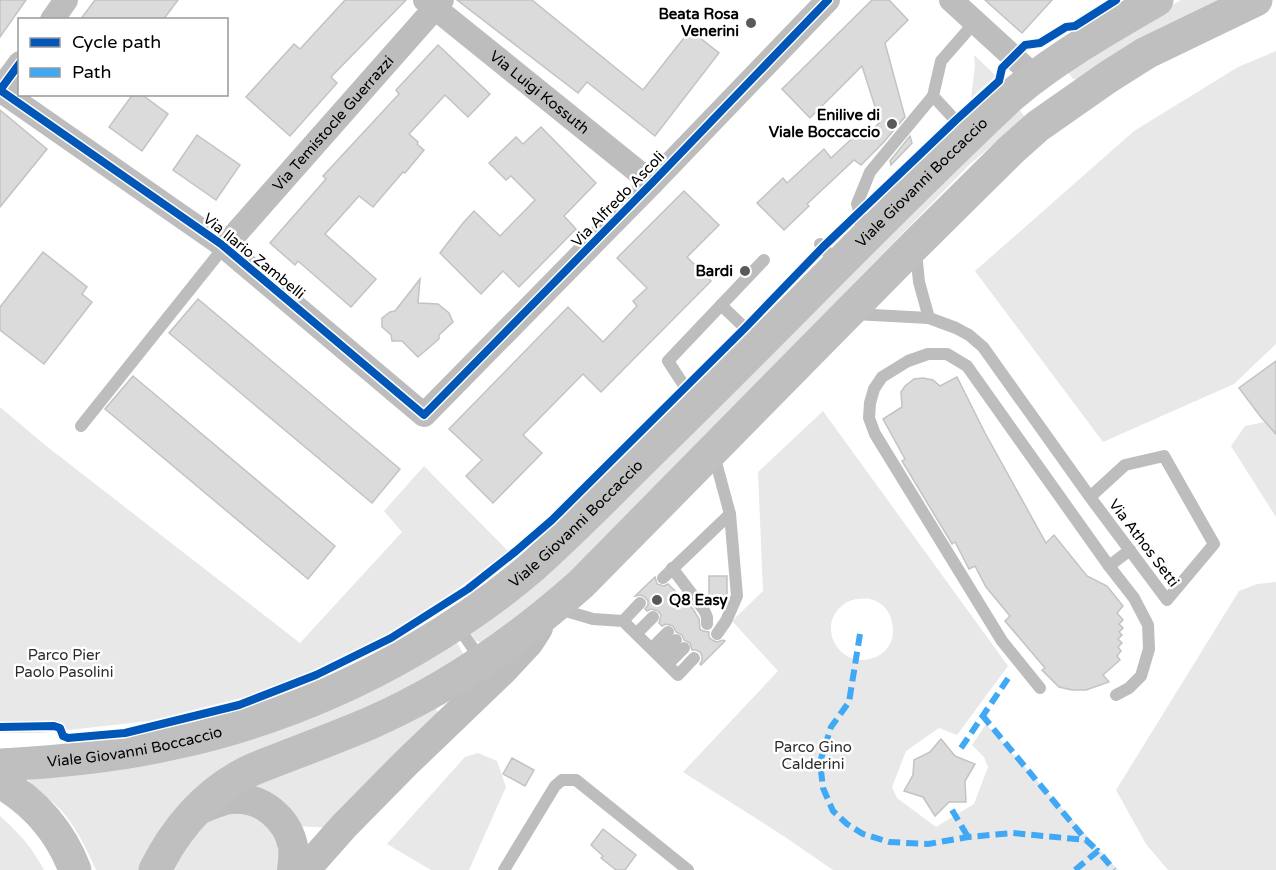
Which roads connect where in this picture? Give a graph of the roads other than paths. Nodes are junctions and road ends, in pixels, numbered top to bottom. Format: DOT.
graph roads {
  1 [pos="66,0"];
  2 [pos="828,0"];
  3 [pos="951,0"];
  4 [pos="1157,0"];
  5 [pos="1256,0"];
  6 [pos="434,3"];
  7 [pos="53,18"];
  8 [pos="975,22"];
  9 [pos="18,66"];
  10 [pos="1034,76"];
  11 [pos="0,90"];
  12 [pos="933,96"];
  13 [pos="1061,109"];
  14 [pos="969,135"];
  15 [pos="652,183"];
  16 [pos="861,241"];
  17 [pos="915,245"];
  18 [pos="224,246"];
  19 [pos="764,260"];
  20 [pos="721,305"];
  21 [pos="847,313"];
  22 [pos="929,318"];
  23 [pos="765,339"];
  24 [pos="700,404"];
  25 [pos="424,415"];
  26 [pos="81,426"];
  27 [pos="713,451"];
  28 [pos="1090,497"];
  29 [pos="730,514"];
  30 [pos="1130,550"];
  31 [pos="1109,567"];
  32 [pos="672,568"];
  33 [pos="663,578"];
  34 [pos="640,603"];
  35 [pos="700,611"];
  36 [pos="550,612"];
  37 [pos="653,617"];
  38 [pos="623,621"];
  39 [pos="456,624"];
  40 [pos="637,633"];
  41 [pos="717,634"];
  42 [pos="660,656"];
  43 [pos="694,658"];
  44 [pos="482,661"];
  45 [pos="1040,688"];
  46 [pos="1116,695"];
  47 [pos="0,765"];
  48 [pos="0,782"];
  49 [pos="193,813"];
  50 [pos="75,870"];
  51 [pos="155,870"];
  52 [pos="292,870"];
  53 [pos="305,870"];
  54 [pos="504,870"];
  55 [pos="688,870"];
  1 -- 7 [label="street"];
  2 -- 15 [label="street, Via Alfredo Ascoli"];
  3 -- 8 [label="street"];
  4 -- 10 [label="main road, Viale Giovanni Boccaccio"];
  5 -- 13 [label="main road"];
  6 -- 15 [label="street, Via Luigi Kossuth"];
  6 -- 18 [label="street, Via Temistocle Guerrazzi"];
  8 -- 10 [label="street"];
  8 -- 12 [label="lane"];
  9 -- 11 [label="street"];
  10 -- 13 [label="main road"];
  10 -- 14 [label="main road, Viale Giovanni Boccaccio"];
  11 -- 18 [label="street, Via Ilario Zambelli"];
  12 -- 14 [label="lane"];
  12 -- 16 [label="lane"];
  13 -- 17 [label="main road"];
  14 -- 16 [label="main road, Viale Giovanni Boccaccio"];
  15 -- 25 [label="street, Via Alfredo Ascoli"];
  16 -- 23 [label="main road, Viale Giovanni Boccaccio"];
  17 -- 21 [label="main road"];
  17 -- 22 [label="lane"];
  18 -- 25 [label="street, Via Ilario Zambelli"];
  18 -- 26 [label="lane"];
  19 -- 20 [label="lane"];
  20 -- 23 [label="lane"];
  20 -- 24 [label="lane"];
  21 -- 22 [label="lane, Via Athos Setti"];
  21 -- 27 [label="main road"];
  22 -- 28 [label="lane, Via Athos Setti"];
  23 -- 24 [label="main road, Viale Giovanni Boccaccio"];
  24 -- 39 [label="main road, Viale Giovanni Boccaccio"];
  27 -- 29 [label="lane"];
  27 -- 36 [label="main road"];
  28 -- 30 [label="lane, Via Athos Setti"];
  28 -- 30 [label="lane, Via Athos Setti"];
  29 -- 32 [label="lane"];
  29 -- 41 [label="lane"];
  30 -- 31 [label="lane"];
  31 -- 45 [label="lane"];
  31 -- 46 [label="lane"];
  32 -- 33 [label="lane"];
  32 -- 35 [label="lane"];
  34 -- 38 [label="lane"];
  36 -- 38 [label="lane"];
  36 -- 44 [label="main road"];
  36 -- 53 [label="street"];
  37 -- 40 [label="lane"];
  38 -- 40 [label="lane"];
  39 -- 44 [label="lane"];
  39 -- 47 [label="main road, Viale Giovanni Boccaccio"];
  40 -- 42 [label="lane"];
  42 -- 42 [label="lane"];
  42 -- 43 [label="lane"];
  44 -- 49 [label="main road"];
  48 -- 50 [label="main road"];
  49 -- 51 [label="main road"];
  49 -- 52 [label="street"];
  54 -- 55 [label="lane"];
}
